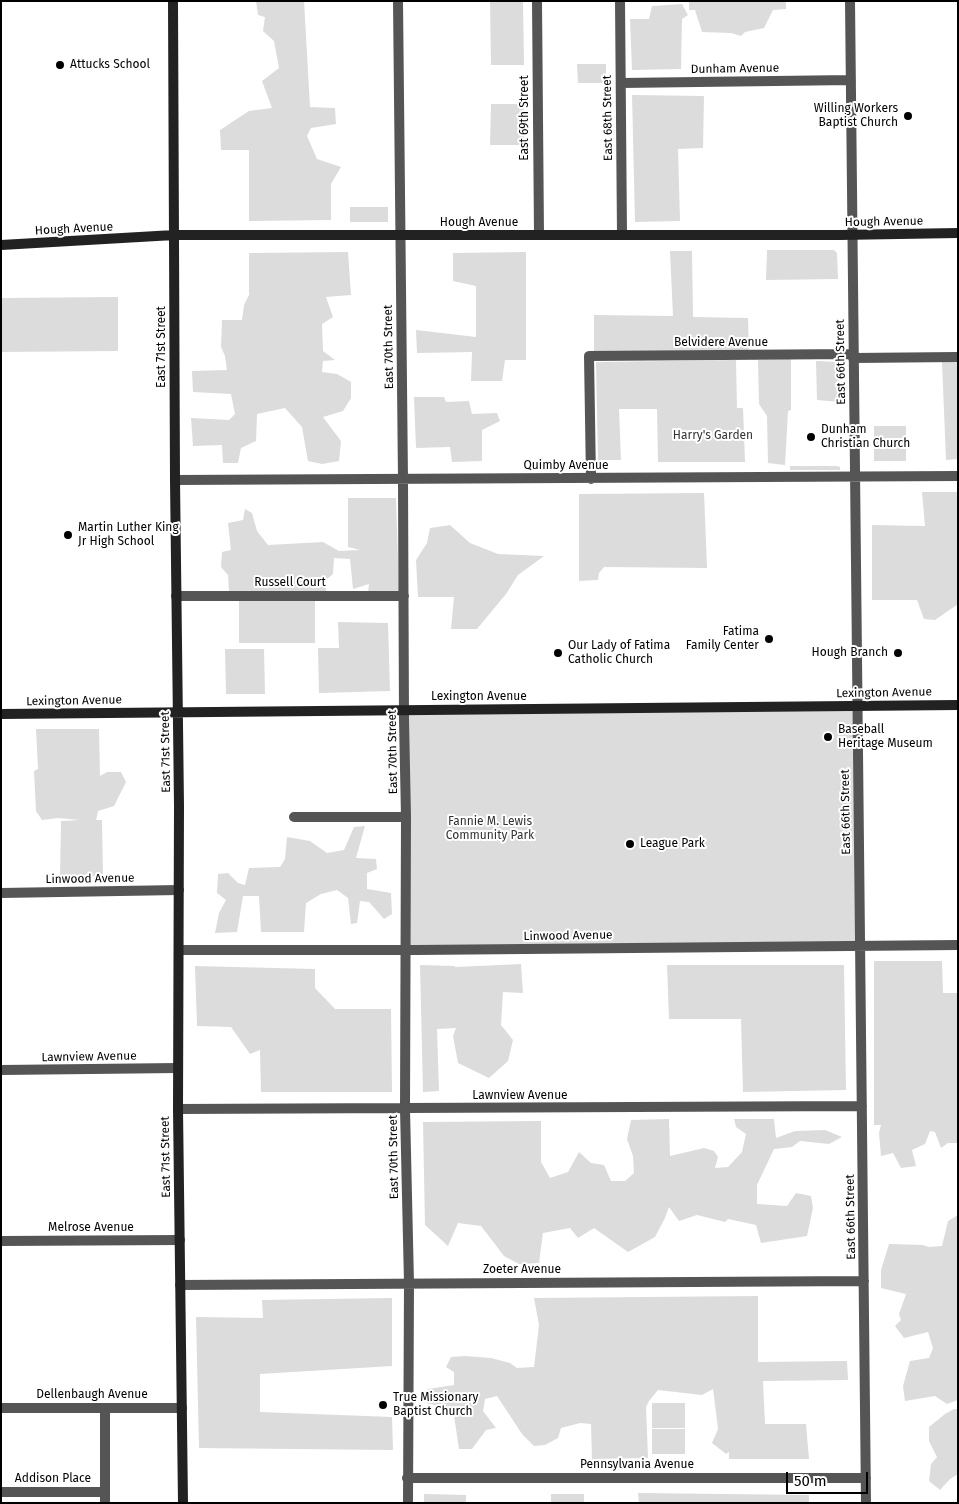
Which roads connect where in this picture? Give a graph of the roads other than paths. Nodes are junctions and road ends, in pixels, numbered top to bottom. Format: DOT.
graph roads {
  1 [pos="173,1"];
  2 [pos="398,1"];
  3 [pos="537,1"];
  4 [pos="620,1"];
  5 [pos="850,1"];
  6 [pos="850,80"];
  7 [pos="621,82"];
  8 [pos="958,233"];
  9 [pos="174,235"];
  10 [pos="400,235"];
  11 [pos="539,235"];
  12 [pos="622,235"];
  13 [pos="852,235"];
  14 [pos="1,246"];
  15 [pos="853,356"];
  16 [pos="958,357"];
  17 [pos="958,476"];
  18 [pos="854,478"];
  19 [pos="591,479"];
  20 [pos="175,480"];
  21 [pos="403,480"];
  22 [pos="176,596"];
  23 [pos="404,596"];
  24 [pos="958,705"];
  25 [pos="857,706"];
  26 [pos="404,710"];
  27 [pos="178,712"];
  28 [pos="1,714"];
  29 [pos="294,817"];
  30 [pos="406,817"];
  31 [pos="179,890"];
  32 [pos="1,892"];
  33 [pos="958,945"];
  34 [pos="860,946"];
  35 [pos="179,950"];
  36 [pos="405,950"];
  37 [pos="178,1068"];
  38 [pos="1,1070"];
  39 [pos="862,1106"];
  40 [pos="178,1109"];
  41 [pos="405,1109"];
  42 [pos="180,1240"];
  43 [pos="1,1241"];
  44 [pos="864,1281"];
  45 [pos="410,1283"];
  46 [pos="180,1286"];
  47 [pos="1,1408"];
  48 [pos="105,1408"];
  49 [pos="182,1408"];
  50 [pos="407,1478"];
  51 [pos="866,1478"];
  52 [pos="1,1492"];
  53 [pos="105,1492"];
  54 [pos="105,1503"];
  55 [pos="183,1503"];
  56 [pos="408,1503"];
  57 [pos="866,1503"];
  1 -- 9 [label="street, East 71st Street"];
  2 -- 10 [label="street, East 70th Street"];
  3 -- 11 [label="street, East 69th Street"];
  4 -- 7 [label="street, East 68th Street"];
  5 -- 6 [label="street, East 66th Street"];
  6 -- 7 [label="street, Dunham Avenue"];
  6 -- 13 [label="street, East 66th Street"];
  7 -- 12 [label="street, East 68th Street"];
  8 -- 13 [label="street, Hough Avenue"];
  9 -- 10 [label="street, Hough Avenue"];
  9 -- 14 [label="street, Hough Avenue"];
  9 -- 20 [label="street, East 71st Street"];
  10 -- 11 [label="street, Hough Avenue"];
  10 -- 21 [label="street, East 70th Street"];
  11 -- 12 [label="street, Hough Avenue"];
  12 -- 13 [label="street, Hough Avenue"];
  13 -- 15 [label="street, East 66th Street"];
  15 -- 16 [label="street, Belvidere Avenue"];
  15 -- 18 [label="street, East 66th Street"];
  15 -- 19 [label="street, Belvidere Avenue"];
  17 -- 18 [label="street, Quimby Avenue"];
  18 -- 19 [label="street, Quimby Avenue"];
  18 -- 25 [label="street, East 66th Street"];
  19 -- 21 [label="street, Quimby Avenue"];
  20 -- 21 [label="street, Quimby Avenue"];
  20 -- 22 [label="street, East 71st Street"];
  21 -- 23 [label="street, East 70th Street"];
  22 -- 23 [label="street, Russell Court"];
  22 -- 27 [label="street, East 71st Street"];
  23 -- 26 [label="street, East 70th Street"];
  24 -- 25 [label="street, Lexington Avenue"];
  25 -- 26 [label="street, Lexington Avenue"];
  25 -- 34 [label="street, East 66th Street"];
  26 -- 27 [label="street, Lexington Avenue"];
  26 -- 30 [label="street, East 70th Street"];
  27 -- 28 [label="street, Lexington Avenue"];
  27 -- 31 [label="street, East 71st Street"];
  29 -- 30 [label="street"];
  30 -- 36 [label="street, East 70th Street"];
  31 -- 32 [label="street, Linwood Avenue"];
  31 -- 35 [label="street, East 71st Street"];
  33 -- 34 [label="street, Linwood Avenue"];
  34 -- 36 [label="street, Linwood Avenue"];
  34 -- 39 [label="street, East 66th Street"];
  35 -- 36 [label="street, Linwood Avenue"];
  35 -- 37 [label="street, East 71st Street"];
  36 -- 41 [label="street, East 70th Street"];
  37 -- 38 [label="street, Lawnview Avenue"];
  37 -- 40 [label="street, East 71st Street"];
  39 -- 41 [label="street, Lawnview Avenue"];
  39 -- 44 [label="street, East 66th Street"];
  40 -- 41 [label="street, Lawnview Avenue"];
  40 -- 42 [label="street, East 71st Street"];
  41 -- 45 [label="street, East 70th Street"];
  42 -- 43 [label="street, Melrose Avenue"];
  42 -- 46 [label="street, East 71st Street"];
  44 -- 45 [label="street, Zoeter Avenue"];
  44 -- 51 [label="street, East 66th Street"];
  45 -- 46 [label="street, Zoeter Avenue"];
  45 -- 50 [label="street, East 70th Street"];
  46 -- 49 [label="street, East 71st Street"];
  47 -- 48 [label="street, Dellenbaugh Avenue"];
  48 -- 49 [label="street, Dellenbaugh Avenue"];
  48 -- 53 [label="street"];
  49 -- 55 [label="street, East 71st Street"];
  50 -- 51 [label="street, Pennsylvania Avenue"];
  50 -- 56 [label="street, East 70th Street"];
  51 -- 57 [label="street, East 66th Street"];
  52 -- 53 [label="street, Addison Place"];
  53 -- 54 [label="street"];
}
